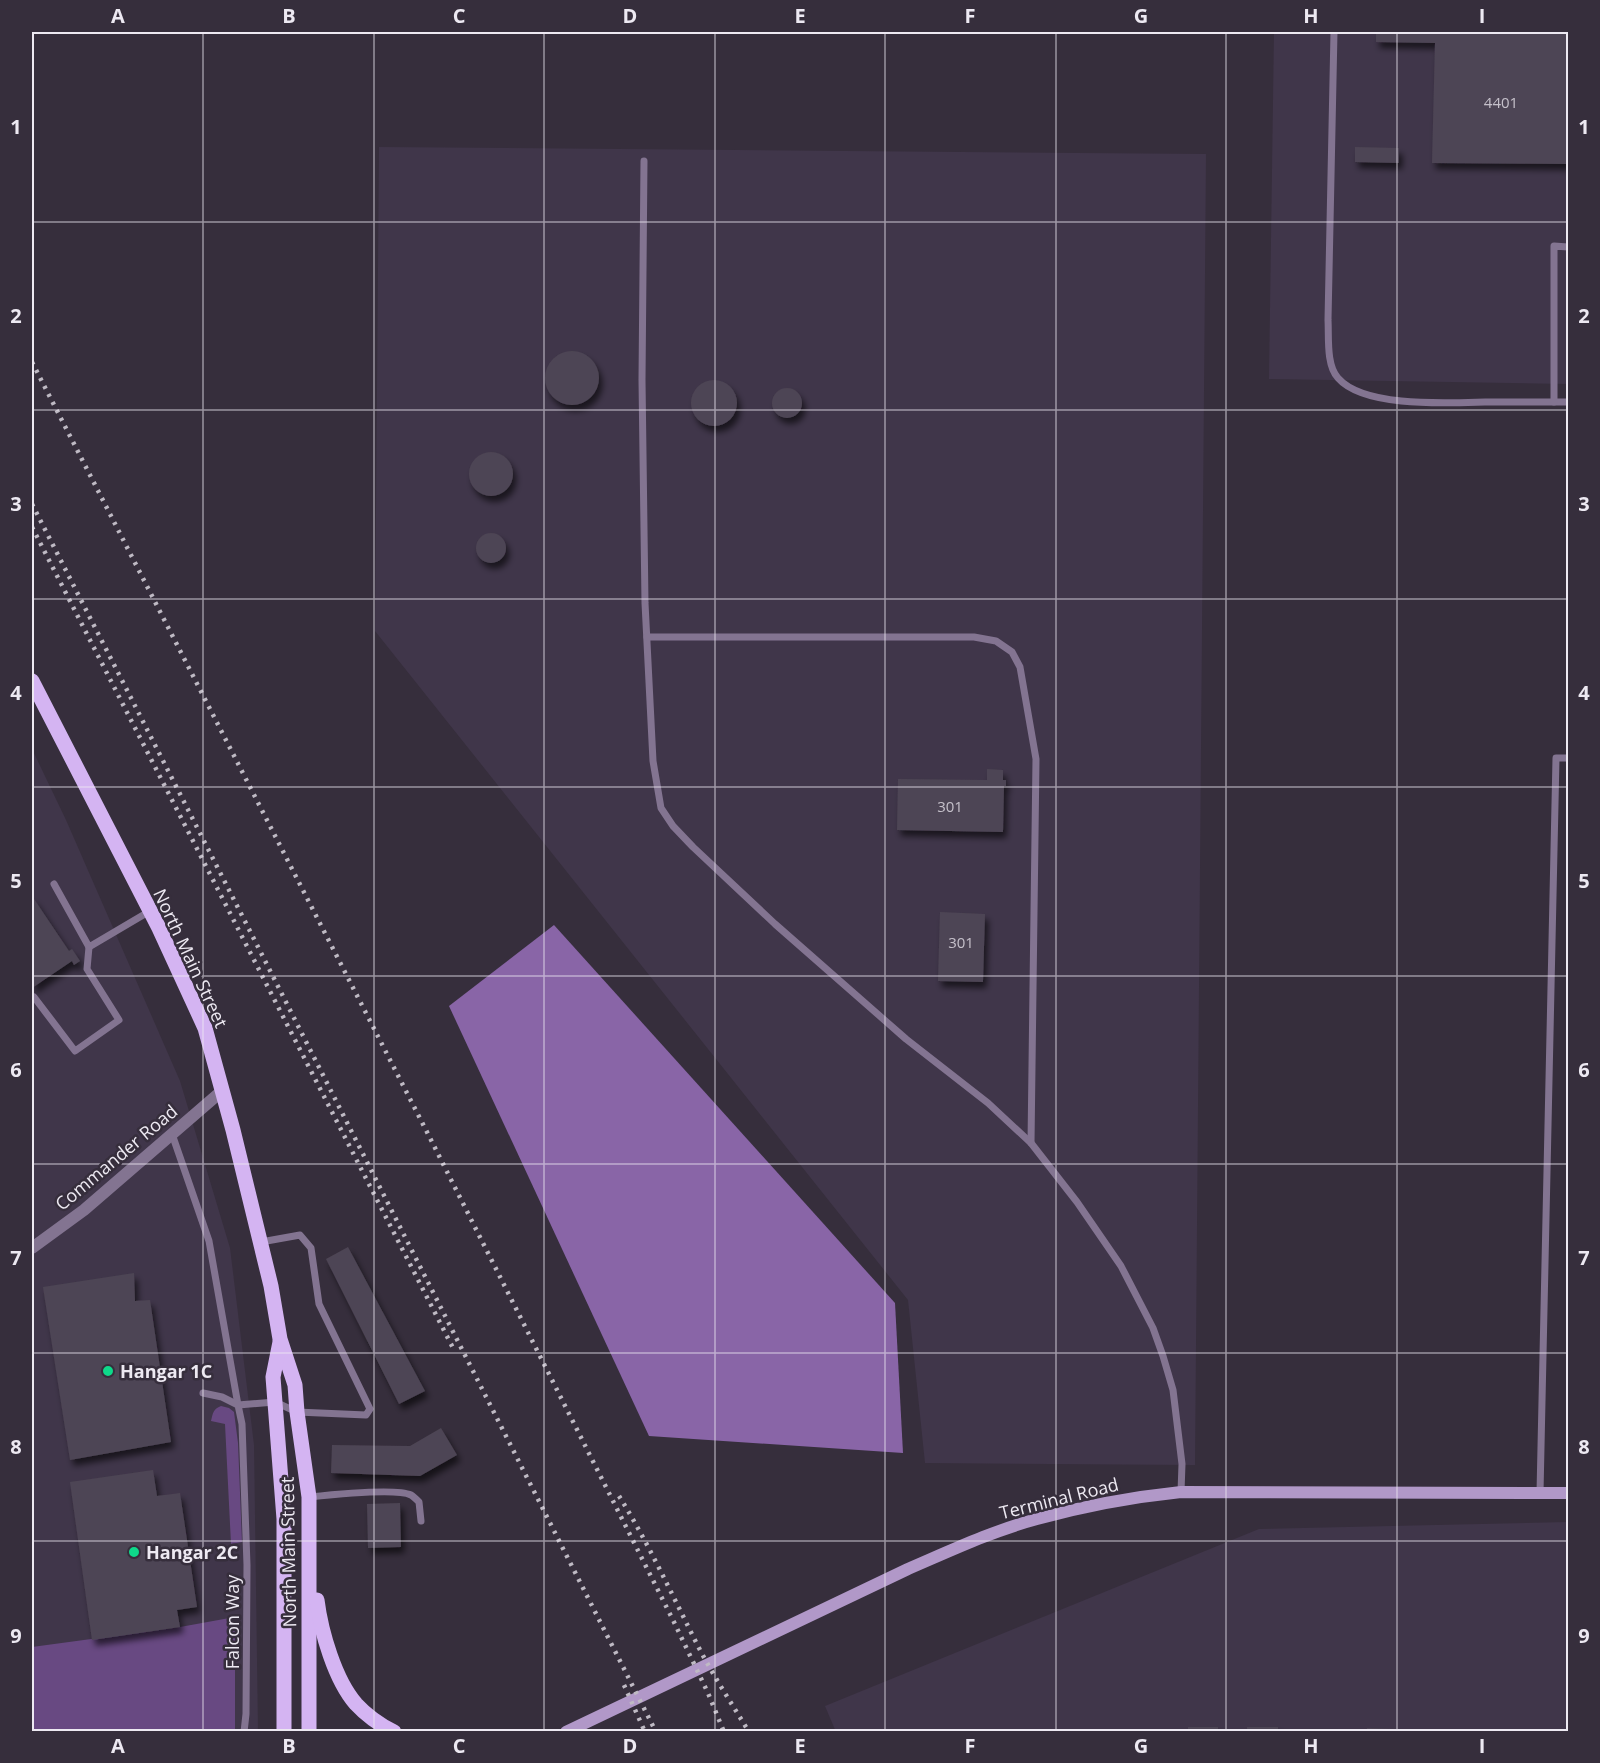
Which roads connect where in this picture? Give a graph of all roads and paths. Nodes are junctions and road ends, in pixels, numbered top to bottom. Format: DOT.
graph roads {
  1 [pos="1334,32"];
  2 [pos="644,161"];
  3 [pos="1569,247"];
  4 [pos="1554,402"];
  5 [pos="1569,402"];
  6 [pos="647,637"];
  7 [pos="32,681"];
  8 [pos="1569,758"];
  9 [pos="54,884"];
  10 [pos="150,911"];
  11 [pos="88,947"];
  12 [pos="34,997"];
  13 [pos="223,1090"];
  14 [pos="172,1134"];
  15 [pos="1031,1143"];
  16 [pos="260,1242"];
  17 [pos="32,1248"];
  18 [pos="280,1340"];
  19 [pos="203,1393"];
  20 [pos="275,1402"];
  21 [pos="238,1406"];
  22 [pos="297,1412"];
  23 [pos="1181,1492"];
  24 [pos="1540,1493"];
  25 [pos="1569,1493"];
  26 [pos="309,1497"];
  27 [pos="421,1521"];
  28 [pos="244,1731"];
  29 [pos="284,1731"];
  30 [pos="309,1731"];
  31 [pos="394,1731"];
  32 [pos="566,1731"];
  1 -- 4 [label="lane"];
  2 -- 6 [label="lane"];
  3 -- 4 [label="lane"];
  4 -- 5 [label="lane"];
  6 -- 15 [label="lane"];
  6 -- 15 [label="lane"];
  7 -- 10 [label="main road, North Main Street"];
  8 -- 24 [label="lane"];
  9 -- 11 [label="lane"];
  10 -- 11 [label="lane"];
  10 -- 13 [label="main road, North Main Street"];
  11 -- 12 [label="lane"];
  13 -- 14 [label="street, Commander Road"];
  13 -- 16 [label="main road, North Main Street"];
  14 -- 17 [label="street, Commander Road"];
  14 -- 21 [label="lane, Falcon Way"];
  15 -- 23 [label="lane"];
  16 -- 18 [label="main road, North Main Street"];
  16 -- 22 [label="lane"];
  18 -- 20 [label="main road, North Main Street"];
  18 -- 22 [label="main road, North Main Street"];
  19 -- 21 [label="lane"];
  20 -- 21 [label="lane"];
  20 -- 22 [label="lane"];
  20 -- 29 [label="main road, North Main Street"];
  21 -- 28 [label="lane, Falcon Way"];
  22 -- 26 [label="main road, North Main Street"];
  23 -- 24 [label="main road, Terminal Road"];
  23 -- 32 [label="main road, Terminal Road"];
  24 -- 25 [label="main road, Terminal Road"];
  26 -- 27 [label="lane"];
  26 -- 30 [label="main road, North Main Street"];
  26 -- 31 [label="main road"];
}
